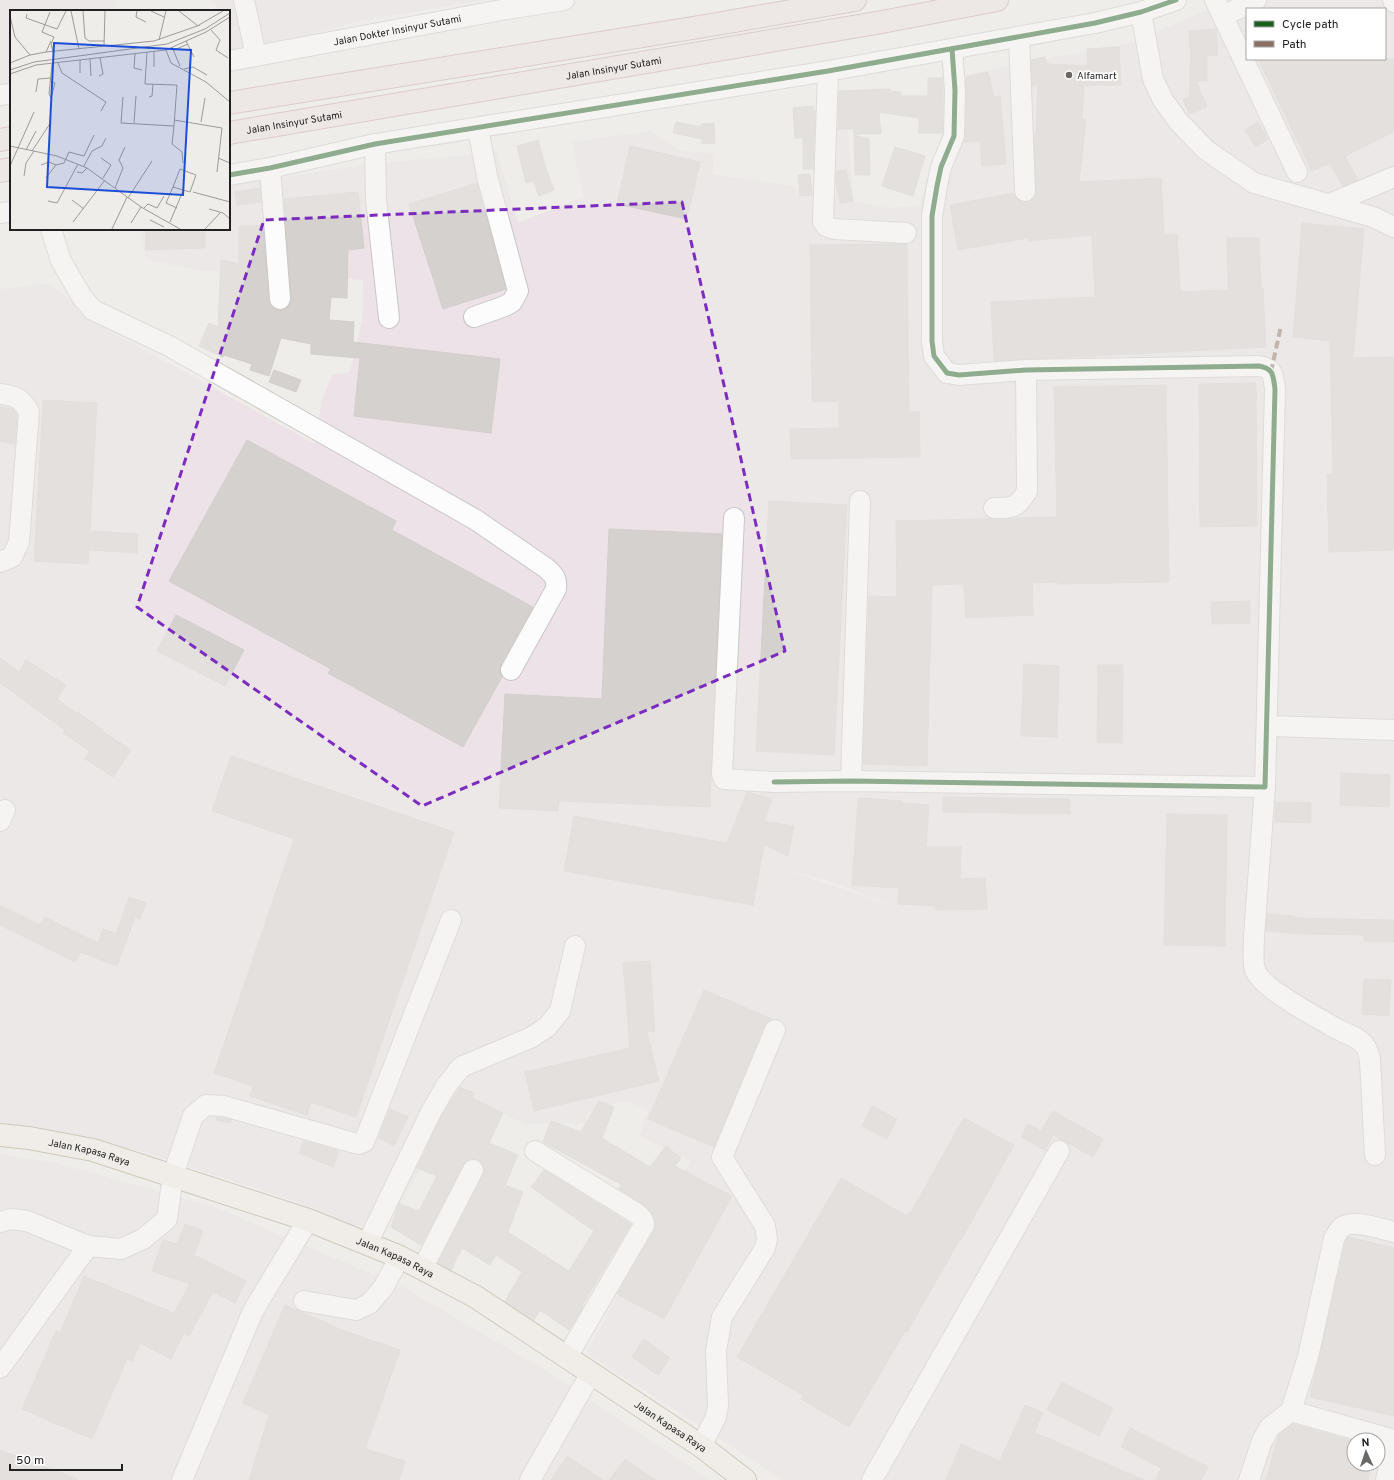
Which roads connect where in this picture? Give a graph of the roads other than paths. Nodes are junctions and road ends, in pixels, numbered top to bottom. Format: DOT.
graph roads {
  1 [pos="244,0"];
  2 [pos="564,0"];
  3 [pos="855,0"];
  4 [pos="996,0"];
  5 [pos="1176,0"];
  6 [pos="1256,0"];
  7 [pos="507,4"];
  8 [pos="1219,8"];
  9 [pos="1141,12"];
  10 [pos="1019,37"];
  11 [pos="952,49"];
  12 [pos="256,56"];
  13 [pos="230,60"];
  14 [pos="828,71"];
  15 [pos="10,94"];
  16 [pos="0,95"];
  17 [pos="230,103"];
  18 [pos="478,128"];
  19 [pos="230,133"];
  20 [pos="10,138"];
  21 [pos="0,140"];
  22 [pos="375,144"];
  23 [pos="270,168"];
  24 [pos="10,170"];
  25 [pos="0,171"];
  26 [pos="1297,172"];
  27 [pos="230,175"];
  28 [pos="1394,177"];
  29 [pos="1025,191"];
  30 [pos="1330,204"];
  31 [pos="10,212"];
  32 [pos="0,213"];
  33 [pos="1394,227"];
  34 [pos="51,230"];
  35 [pos="906,233"];
  36 [pos="280,298"];
  37 [pos="474,317"];
  38 [pos="389,318"];
  39 [pos="1026,370"];
  40 [pos="0,394"];
  41 [pos="860,501"];
  42 [pos="994,508"];
  43 [pos="734,518"];
  44 [pos="0,562"];
  45 [pos="511,670"];
  46 [pos="1267,726"];
  47 [pos="1394,730"];
  48 [pos="851,781"];
  49 [pos="1265,787"];
  50 [pos="451,920"];
  51 [pos="575,946"];
  52 [pos="775,1030"];
  53 [pos="0,1135"];
  54 [pos="535,1151"];
  55 [pos="1059,1151"];
  56 [pos="1374,1155"];
  57 [pos="473,1170"];
  58 [pos="172,1175"];
  59 [pos="308,1220"];
  60 [pos="0,1222"];
  61 [pos="1394,1232"];
  62 [pos="367,1244"];
  63 [pos="88,1246"];
  64 [pos="400,1257"];
  65 [pos="422,1269"];
  66 [pos="304,1301"];
  67 [pos="567,1357"];
  68 [pos="0,1368"];
  69 [pos="591,1373"];
  70 [pos="1291,1411"];
  71 [pos="1394,1440"];
  72 [pos="1394,1445"];
  73 [pos="701,1446"];
  74 [pos="182,1480"];
  75 [pos="530,1480"];
  76 [pos="745,1480"];
  77 [pos="872,1480"];
  78 [pos="1249,1480"];
  79 [pos="1386,1480"];
  1 -- 12 [label="street"];
  2 -- 7 [label="street, Jalan Dokter Insinyur Sutami"];
  3 -- 17 [label="highway"];
  4 -- 19 [label="highway, Jalan Insinyur Sutami"];
  5 -- 9 [label="street"];
  6 -- 8 [label="street"];
  7 -- 12 [label="street, Jalan Dokter Insinyur Sutami"];
  8 -- 26 [label="street"];
  9 -- 10 [label="street"];
  9 -- 30 [label="street"];
  10 -- 11 [label="street"];
  10 -- 29 [label="street"];
  11 -- 14 [label="street"];
  11 -- 39 [label="street"];
  12 -- 13 [label="street, Jalan Dokter Insinyur Sutami"];
  14 -- 18 [label="street"];
  14 -- 35 [label="street"];
  15 -- 16 [label="street"];
  18 -- 22 [label="street"];
  18 -- 37 [label="street"];
  20 -- 21 [label="highway"];
  22 -- 23 [label="street"];
  22 -- 38 [label="street"];
  23 -- 27 [label="street"];
  23 -- 36 [label="street"];
  24 -- 25 [label="highway"];
  28 -- 30 [label="street"];
  30 -- 33 [label="street"];
  31 -- 32 [label="street"];
  34 -- 45 [label="street"];
  39 -- 42 [label="street"];
  39 -- 46 [label="street"];
  40 -- 44 [label="street"];
  41 -- 48 [label="street"];
  43 -- 48 [label="street"];
  46 -- 47 [label="street"];
  46 -- 49 [label="street"];
  48 -- 49 [label="street"];
  49 -- 56 [label="street"];
  50 -- 58 [label="street"];
  51 -- 62 [label="street"];
  52 -- 73 [label="street"];
  53 -- 58 [label="main road, Jalan Kapasa Raya"];
  54 -- 67 [label="street"];
  55 -- 77 [label="street"];
  57 -- 65 [label="street"];
  58 -- 59 [label="main road, Jalan Kapasa Raya"];
  58 -- 63 [label="street"];
  59 -- 62 [label="main road, Jalan Kapasa Raya"];
  59 -- 74 [label="street"];
  60 -- 63 [label="street"];
  61 -- 70 [label="street"];
  62 -- 64 [label="main road, Jalan Kapasa Raya"];
  63 -- 68 [label="street"];
  64 -- 65 [label="main road, Jalan Kapasa Raya"];
  64 -- 66 [label="street"];
  65 -- 67 [label="main road, Jalan Kapasa Raya"];
  67 -- 69 [label="main road, Jalan Kapasa Raya"];
  69 -- 73 [label="main road, Jalan Kapasa Raya"];
  69 -- 75 [label="street"];
  70 -- 71 [label="street"];
  70 -- 78 [label="street"];
  72 -- 79 [label="street"];
  73 -- 76 [label="main road, Jalan Kapasa Raya"];
}
